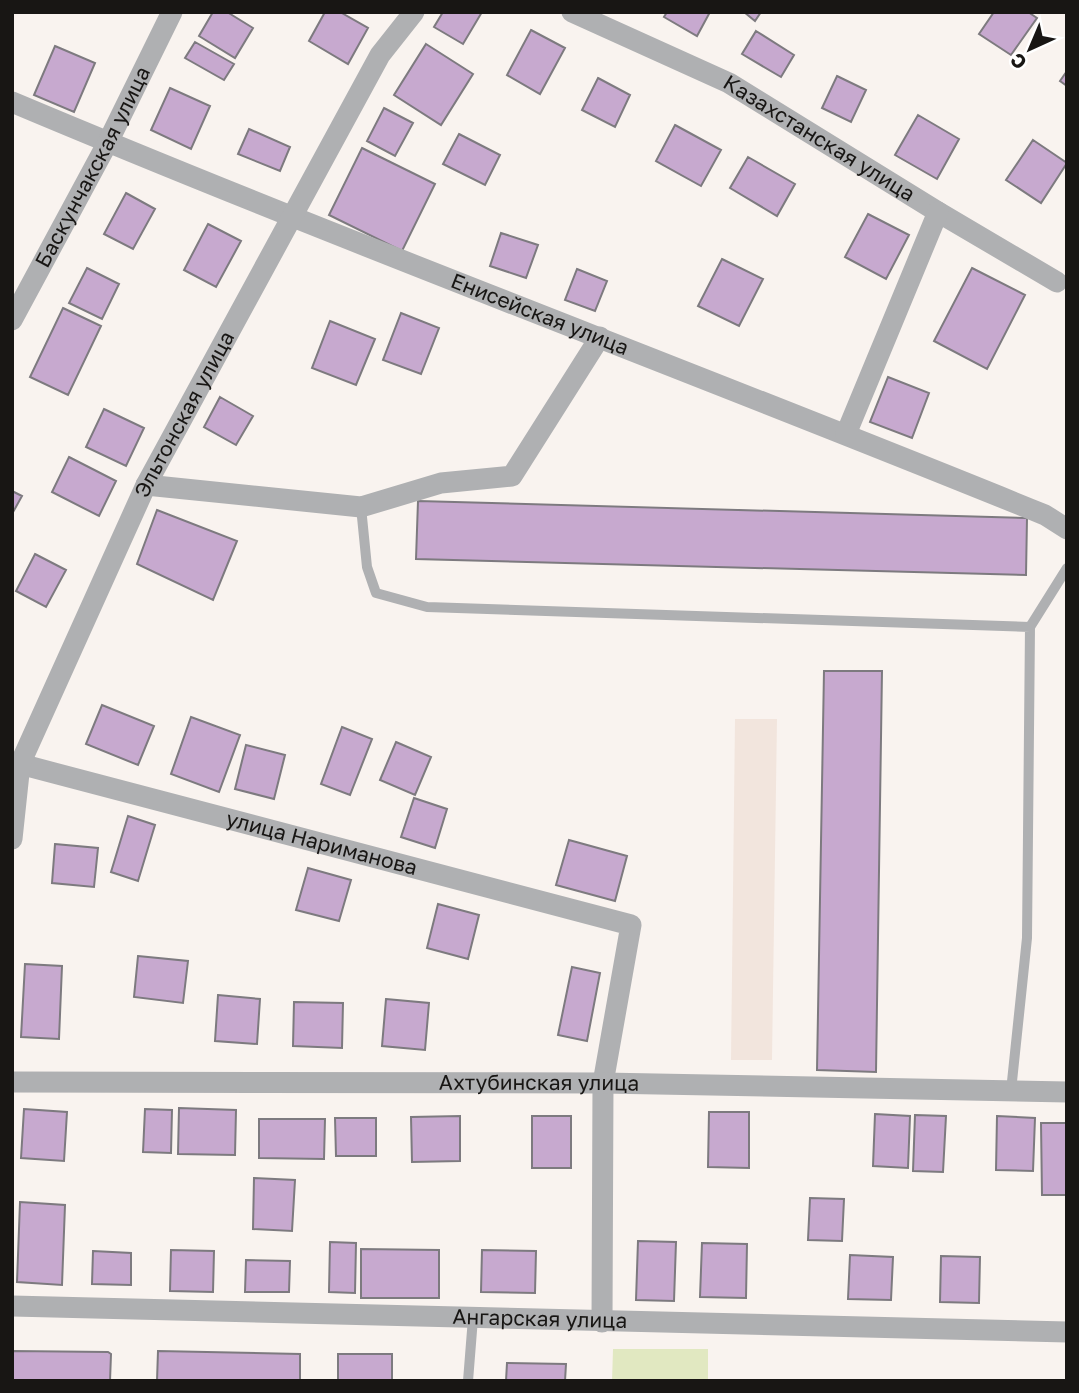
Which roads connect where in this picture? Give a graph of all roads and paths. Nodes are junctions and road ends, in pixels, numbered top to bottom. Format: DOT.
graph roads {
  1 [pos="172,12"];
  2 [pos="414,12"];
  3 [pos="572,12"];
  4 [pos="12,102"];
  5 [pos="108,142"];
  6 [pos="938,212"];
  7 [pos="292,216"];
  8 [pos="1057,282"];
  9 [pos="12,320"];
  10 [pos="600,337"];
  11 [pos="846,433"];
  12 [pos="146,485"];
  13 [pos="361,507"];
  14 [pos="1067,529"];
  15 [pos="1067,568"];
  16 [pos="1030,626"];
  17 [pos="16,763"];
  18 [pos="12,839"];
  19 [pos="12,1082"];
  20 [pos="603,1083"];
  21 [pos="1011,1091"];
  22 [pos="1067,1092"];
  23 [pos="12,1306"];
  24 [pos="473,1318"];
  25 [pos="602,1322"];
  26 [pos="1067,1332"];
  27 [pos="468,1381"];
  1 -- 5 [label="street, Баскунчакская улица"];
  2 -- 7 [label="street, Эльтонская улица"];
  3 -- 6 [label="street, Казахстанская улица"];
  4 -- 5 [label="street, Енисейская улица"];
  5 -- 7 [label="street, Енисейская улица"];
  5 -- 9 [label="street, Баскунчакская улица"];
  6 -- 8 [label="street, Казахстанская улица"];
  6 -- 11 [label="street"];
  7 -- 10 [label="street, Енисейская улица"];
  7 -- 12 [label="street, Эльтонская улица"];
  10 -- 11 [label="street, Енисейская улица"];
  10 -- 13 [label="street"];
  11 -- 14 [label="street, Енисейская улица"];
  12 -- 13 [label="street"];
  12 -- 17 [label="street, Эльтонская улица"];
  13 -- 16 [label="lane"];
  15 -- 16 [label="lane"];
  16 -- 21 [label="lane"];
  17 -- 18 [label="street, Эльтонская улица"];
  17 -- 20 [label="street, улица Нариманова"];
  19 -- 20 [label="street, Ахтубинская улица"];
  20 -- 21 [label="street, Ахтубинская улица"];
  20 -- 25 [label="street"];
  21 -- 22 [label="street, Ахтубинская улица"];
  23 -- 24 [label="street, Ангарская улица"];
  24 -- 25 [label="street, Ангарская улица"];
  24 -- 27 [label="lane"];
  25 -- 26 [label="street, Ангарская улица"];
}
